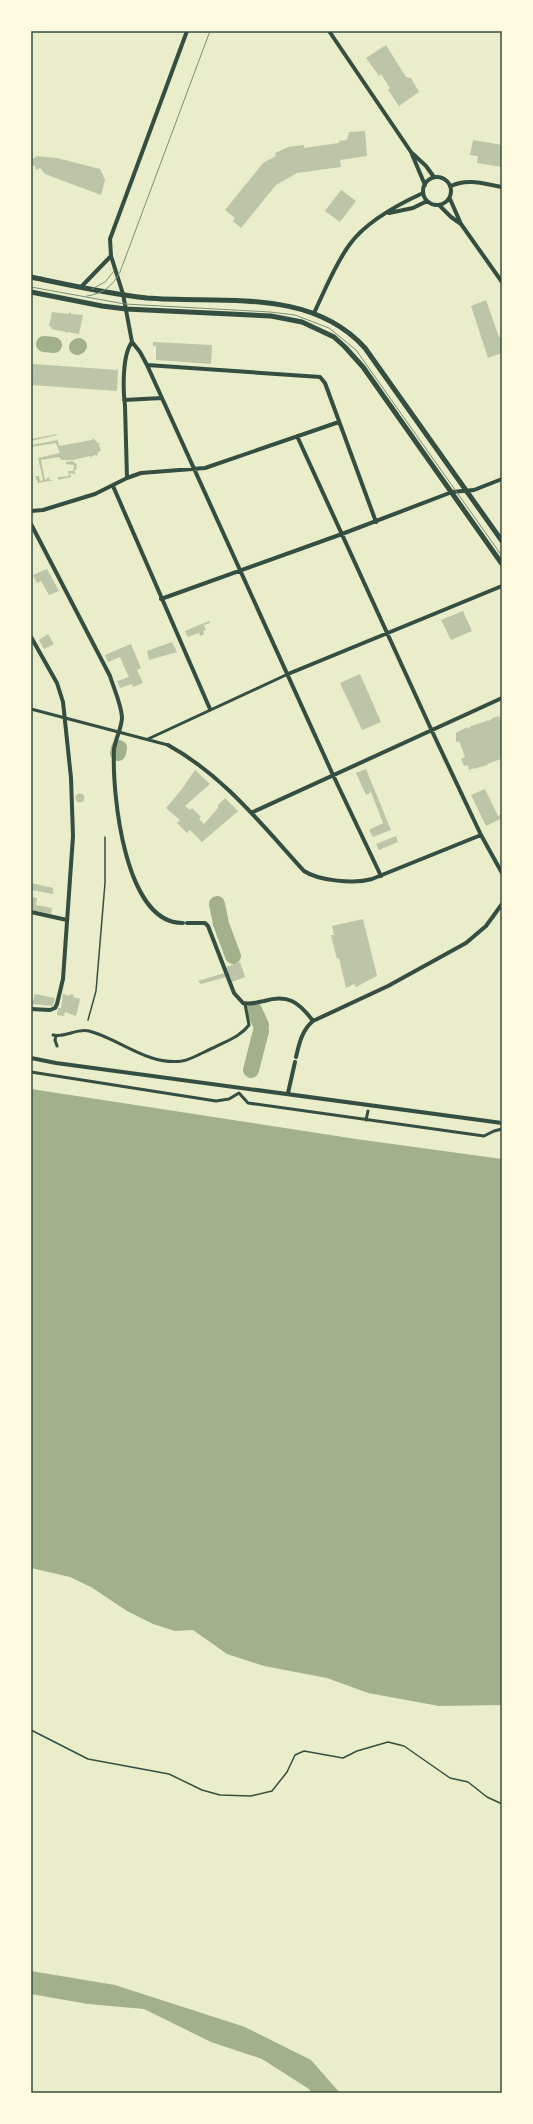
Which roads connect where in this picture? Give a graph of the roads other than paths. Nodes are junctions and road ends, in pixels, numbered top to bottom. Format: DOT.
graph roads {
  1 [pos="187,31"];
  2 [pos="329,31"];
  3 [pos="411,152"];
  4 [pos="434,177"];
  5 [pos="425,185"];
  6 [pos="451,186"];
  7 [pos="502,187"];
  8 [pos="423,192"];
  9 [pos="450,198"];
  10 [pos="427,201"];
  11 [pos="440,206"];
  12 [pos="387,214"];
  13 [pos="461,224"];
  14 [pos="111,256"];
  15 [pos="31,277"];
  16 [pos="502,282"];
  17 [pos="81,287"];
  18 [pos="31,292"];
  19 [pos="123,294"];
  20 [pos="126,309"];
  21 [pos="314,312"];
  22 [pos="132,342"];
  23 [pos="147,365"];
  24 [pos="162,398"];
  25 [pos="124,400"];
  26 [pos="339,422"];
  27 [pos="297,436"];
  28 [pos="196,469"];
  29 [pos="128,478"];
  30 [pos="502,479"];
  31 [pos="113,486"];
  32 [pos="452,492"];
  33 [pos="466,492"];
  34 [pos="31,511"];
  35 [pos="376,522"];
  36 [pos="31,524"];
  37 [pos="342,534"];
  38 [pos="502,541"];
  39 [pos="502,564"];
  40 [pos="241,570"];
  41 [pos="502,586"];
  42 [pos="161,599"];
  43 [pos="387,633"];
  44 [pos="31,637"];
  45 [pos="288,674"];
  46 [pos="502,698"];
  47 [pos="31,709"];
  48 [pos="210,709"];
  49 [pos="66,719"];
  50 [pos="431,729"];
  51 [pos="119,731"];
  52 [pos="148,739"];
  53 [pos="168,745"];
  54 [pos="333,775"];
  55 [pos="253,812"];
  56 [pos="481,835"];
  57 [pos="502,873"];
  58 [pos="381,876"];
  59 [pos="502,904"];
  60 [pos="31,912"];
  61 [pos="67,920"];
  62 [pos="245,1004"];
  63 [pos="31,1008"];
  64 [pos="313,1021"];
  65 [pos="57,1046"];
  66 [pos="31,1058"];
  67 [pos="31,1072"];
  68 [pos="288,1093"];
  69 [pos="368,1111"];
  70 [pos="366,1120"];
  71 [pos="502,1123"];
  72 [pos="502,1129"];
  1 -- 14 [label="street"];
  2 -- 3 [label="street"];
  3 -- 4 [label="street"];
  3 -- 5 [label="street"];
  4 -- 5 [label="street"];
  4 -- 6 [label="street"];
  5 -- 8 [label="street"];
  6 -- 7 [label="street"];
  6 -- 9 [label="street"];
  8 -- 10 [label="street"];
  8 -- 12 [label="street"];
  9 -- 11 [label="street"];
  9 -- 13 [label="street"];
  10 -- 11 [label="street"];
  10 -- 12 [label="street"];
  11 -- 13 [label="street"];
  12 -- 21 [label="street"];
  13 -- 16 [label="street"];
  14 -- 17 [label="street"];
  14 -- 19 [label="street"];
  15 -- 17 [label="street"];
  17 -- 19 [label="street"];
  18 -- 20 [label="street"];
  19 -- 20 [label="street"];
  19 -- 21 [label="street"];
  20 -- 22 [label="street"];
  20 -- 32 [label="street"];
  21 -- 33 [label="street"];
  22 -- 23 [label="street"];
  22 -- 25 [label="street"];
  23 -- 24 [label="street"];
  23 -- 26 [label="street"];
  24 -- 25 [label="street"];
  24 -- 28 [label="street"];
  25 -- 29 [label="street"];
  26 -- 27 [label="street"];
  26 -- 35 [label="street"];
  27 -- 28 [label="street"];
  27 -- 37 [label="street"];
  28 -- 29 [label="street"];
  28 -- 40 [label="street"];
  29 -- 31 [label="street"];
  30 -- 33 [label="street"];
  31 -- 34 [label="street"];
  31 -- 42 [label="street"];
  32 -- 33 [label="street"];
  32 -- 35 [label="street"];
  32 -- 39 [label="street"];
  33 -- 38 [label="street"];
  35 -- 37 [label="street"];
  36 -- 51 [label="street"];
  37 -- 40 [label="street"];
  37 -- 43 [label="street"];
  40 -- 42 [label="street"];
  40 -- 45 [label="street"];
  41 -- 43 [label="street"];
  42 -- 48 [label="street"];
  43 -- 45 [label="street"];
  43 -- 50 [label="street"];
  44 -- 49 [label="street"];
  45 -- 48 [label="street"];
  45 -- 54 [label="street"];
  46 -- 50 [label="street"];
  47 -- 49 [label="street"];
  48 -- 52 [label="street"];
  49 -- 51 [label="street"];
  49 -- 61 [label="street"];
  50 -- 54 [label="street"];
  50 -- 56 [label="street"];
  51 -- 52 [label="street"];
  51 -- 62 [label="street"];
  52 -- 53 [label="street"];
  53 -- 55 [label="street"];
  54 -- 55 [label="street"];
  54 -- 58 [label="street"];
  55 -- 58 [label="street"];
  56 -- 57 [label="street"];
  56 -- 58 [label="street"];
  59 -- 64 [label="street"];
  60 -- 61 [label="street"];
  61 -- 63 [label="street"];
  62 -- 64 [label="street"];
  62 -- 65 [label="street"];
  64 -- 68 [label="street"];
  66 -- 68 [label="street"];
  67 -- 70 [label="street"];
  68 -- 71 [label="street"];
  69 -- 70 [label="street"];
  70 -- 72 [label="street"];
}
